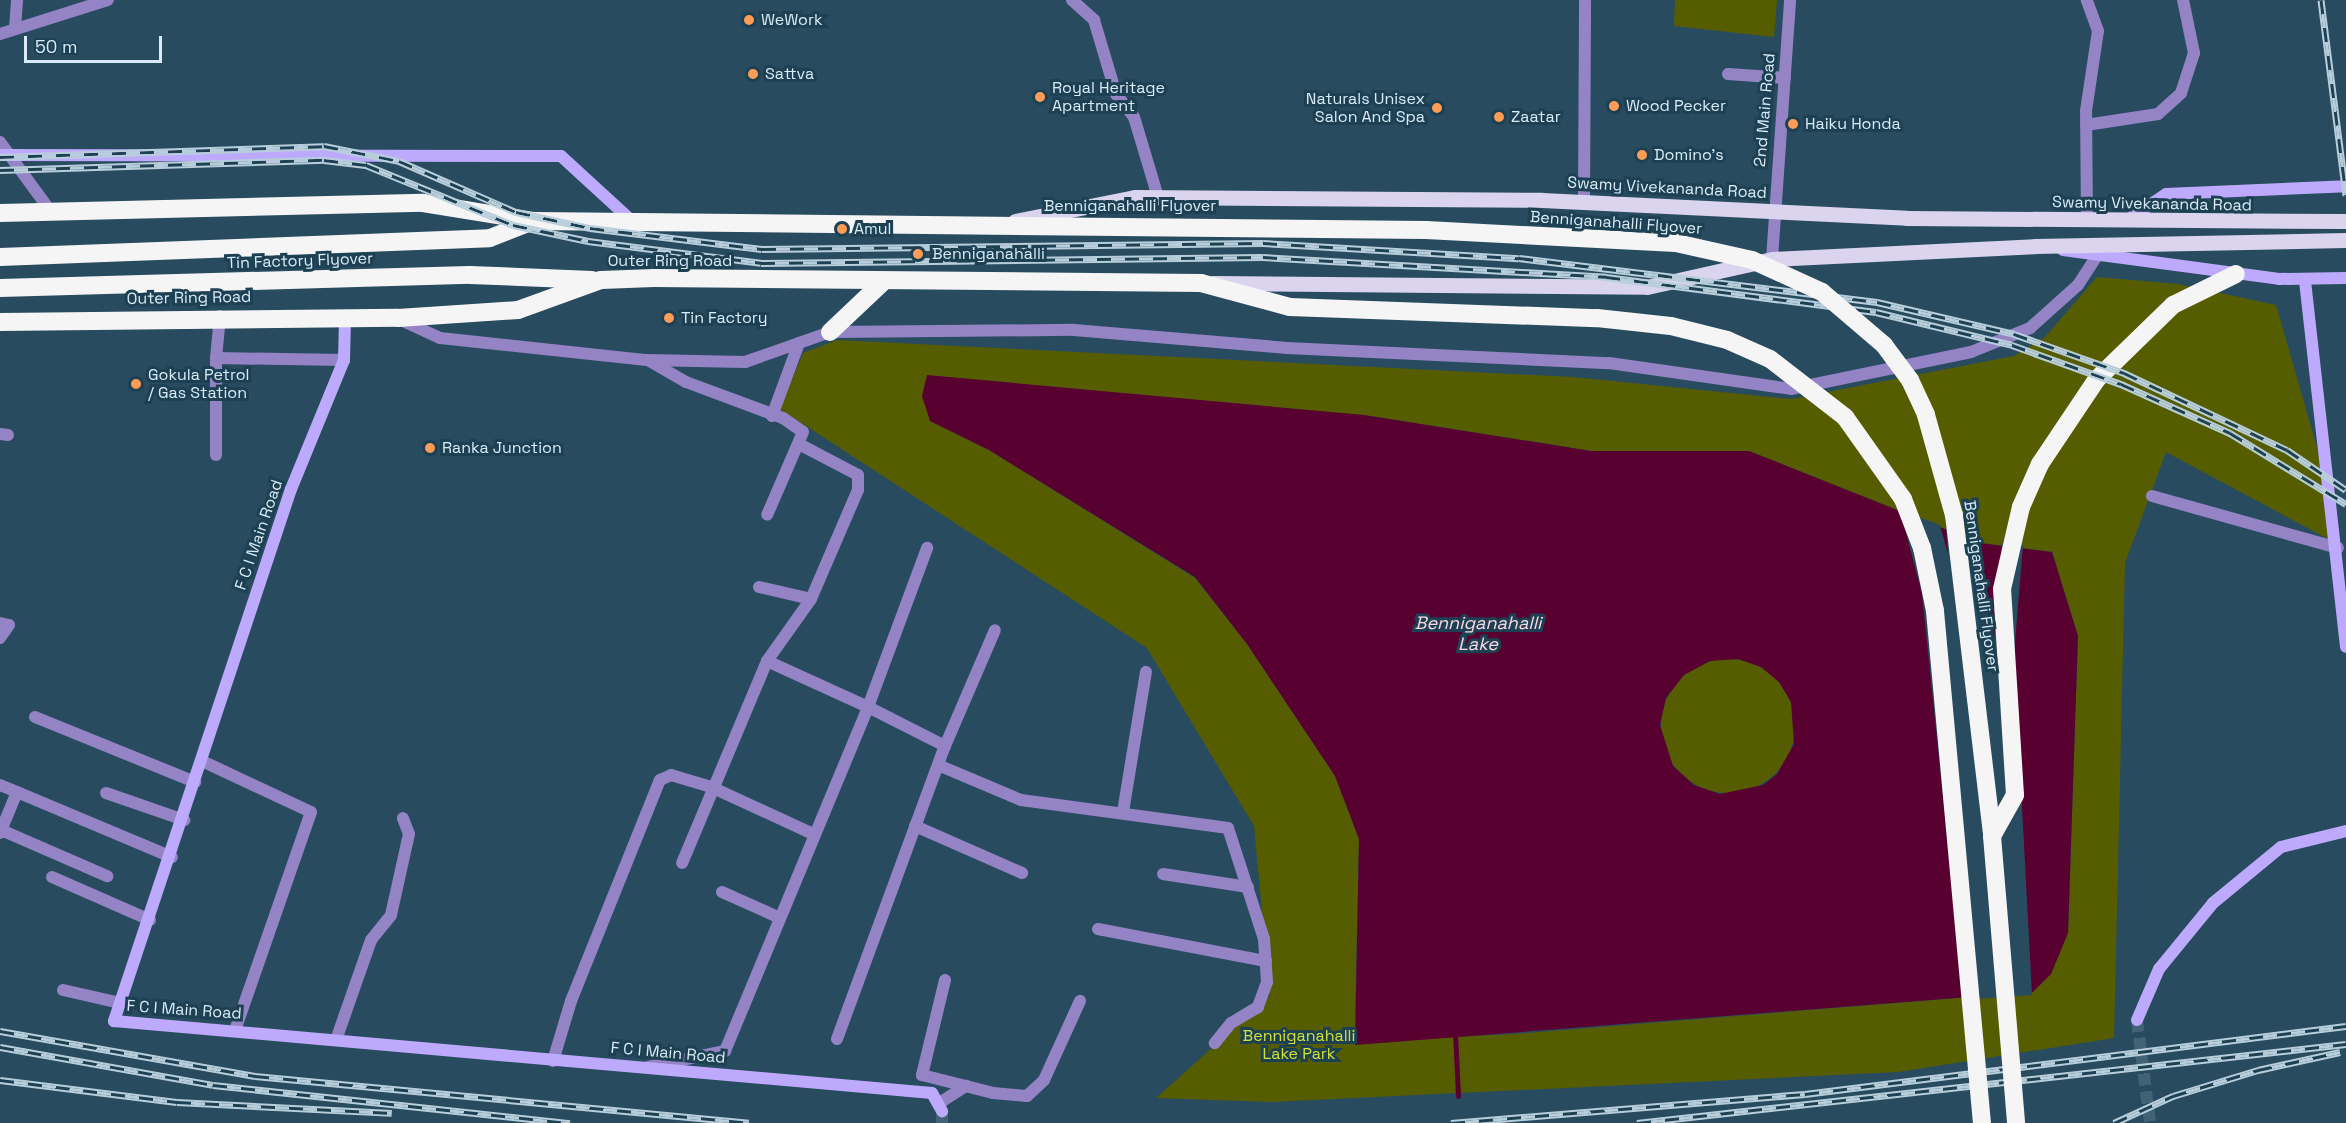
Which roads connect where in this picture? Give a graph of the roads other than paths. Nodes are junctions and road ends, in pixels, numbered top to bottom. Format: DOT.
graph roads {
  1 [pos="17,0"];
  2 [pos="108,0"];
  3 [pos="1072,0"];
  4 [pos="1585,0"];
  5 [pos="1790,0"];
  6 [pos="2087,0"];
  7 [pos="2183,0"];
  8 [pos="95,3"];
  9 [pos="15,29"];
  10 [pos="0,34"];
  11 [pos="1728,74"];
  12 [pos="1785,78"];
  13 [pos="2086,125"];
  14 [pos="0,142"];
  15 [pos="3,155"];
  16 [pos="2346,186"];
  17 [pos="1158,197"];
  18 [pos="1584,201"];
  19 [pos="51,212"];
  20 [pos="1774,212"];
  21 [pos="0,213"];
  22 [pos="533,221"];
  23 [pos="2087,221"];
  24 [pos="2346,221"];
  25 [pos="633,222"];
  26 [pos="2125,222"];
  27 [pos="989,226"];
  28 [pos="2346,240"];
  29 [pos="2035,246"];
  30 [pos="2097,256"];
  31 [pos="0,257"];
  32 [pos="1772,259"];
  33 [pos="2236,274"];
  34 [pos="2346,278"];
  35 [pos="601,280"];
  36 [pos="884,281"];
  37 [pos="2305,281"];
  38 [pos="1201,283"];
  39 [pos="0,288"];
  40 [pos="220,316"];
  41 [pos="398,318"];
  42 [pos="345,319"];
  43 [pos="0,322"];
  44 [pos="830,332"];
  45 [pos="799,343"];
  46 [pos="216,358"];
  47 [pos="344,360"];
  48 [pos="647,360"];
  49 [pos="772,416"];
  50 [pos="799,444"];
  51 [pos="216,455"];
  52 [pos="2152,496"];
  53 [pos="767,515"];
  54 [pos="927,548"];
  55 [pos="2338,548"];
  56 [pos="759,587"];
  57 [pos="811,599"];
  58 [pos="0,623"];
  59 [pos="995,630"];
  60 [pos="0,638"];
  61 [pos="2346,647"];
  62 [pos="767,661"];
  63 [pos="1146,672"];
  64 [pos="868,707"];
  65 [pos="35,717"];
  66 [pos="945,746"];
  67 [pos="202,761"];
  68 [pos="938,765"];
  69 [pos="195,782"];
  70 [pos="0,785"];
  71 [pos="711,787"];
  72 [pos="17,792"];
  73 [pos="106,793"];
  74 [pos="1123,812"];
  75 [pos="403,818"];
  76 [pos="184,820"];
  77 [pos="915,826"];
  78 [pos="2346,831"];
  79 [pos="1,832"];
  80 [pos="811,833"];
  81 [pos="1992,837"];
  82 [pos="172,857"];
  83 [pos="682,863"];
  84 [pos="1022,873"];
  85 [pos="1163,874"];
  86 [pos="107,876"];
  87 [pos="52,877"];
  88 [pos="1248,887"];
  89 [pos="722,892"];
  90 [pos="778,917"];
  91 [pos="150,920"];
  92 [pos="1098,929"];
  93 [pos="1266,961"];
  94 [pos="945,980"];
  95 [pos="63,990"];
  96 [pos="1080,1001"];
  97 [pos="120,1003"];
  98 [pos="2137,1020"];
  99 [pos="235,1030"];
  100 [pos="837,1038"];
  101 [pos="336,1040"];
  102 [pos="1215,1043"];
  103 [pos="553,1061"];
  104 [pos="648,1066"];
  105 [pos="966,1086"];
  106 [pos="1982,1123"];
  107 [pos="2016,1123"];
  1 -- 9 [label="street"];
  2 -- 8 [label="street"];
  3 -- 17 [label="street"];
  4 -- 18 [label="street"];
  5 -- 12 [label="street, 2nd Main Road"];
  6 -- 13 [label="street"];
  7 -- 13 [label="street"];
  8 -- 9 [label="street"];
  9 -- 10 [label="street"];
  11 -- 12 [label="street"];
  12 -- 20 [label="street, 2nd Main Road"];
  13 -- 23 [label="street"];
  14 -- 15 [label="street"];
  15 -- 19 [label="street"];
  15 -- 25 [label="street"];
  16 -- 26 [label="street"];
  17 -- 18 [label="main road, Swamy Vivekananda Road"];
  17 -- 27 [label="main road, Swamy Vivekananda Road"];
  18 -- 20 [label="main road, Swamy Vivekananda Road"];
  19 -- 21 [label="highway"];
  19 -- 22 [label="highway"];
  20 -- 23 [label="main road, Swamy Vivekananda Road"];
  20 -- 32 [label="street, 2nd Main Road"];
  22 -- 25 [label="highway"];
  22 -- 31 [label="highway, Tin Factory Flyover"];
  23 -- 26 [label="main road, Swamy Vivekananda Road"];
  24 -- 26 [label="main road, Swamy Vivekananda Road"];
  25 -- 27 [label="highway"];
  27 -- 81 [label="highway, Benniganahalli Flyover, bridge"];
  28 -- 29 [label="main road"];
  29 -- 30 [label="street"];
  29 -- 32 [label="main road"];
  30 -- 33 [label="street"];
  30 -- 44 [label="street"];
  32 -- 38 [label="main road"];
  33 -- 37 [label="street"];
  33 -- 81 [label="highway"];
  34 -- 37 [label="street"];
  35 -- 36 [label="highway, Outer Ring Road"];
  35 -- 39 [label="highway, Tin Factory Flyover"];
  35 -- 41 [label="highway, Outer Ring Road"];
  36 -- 38 [label="highway, Outer Ring Road"];
  36 -- 44 [label="highway"];
  37 -- 55 [label="street"];
  38 -- 106 [label="highway, bridge"];
  40 -- 42 [label="highway, Outer Ring Road"];
  40 -- 43 [label="highway, Outer Ring Road"];
  40 -- 46 [label="street"];
  41 -- 42 [label="highway, Outer Ring Road"];
  41 -- 48 [label="street"];
  42 -- 47 [label="street, F C I Main Road"];
  44 -- 45 [label="street"];
  45 -- 48 [label="street"];
  45 -- 49 [label="street"];
  46 -- 47 [label="street"];
  46 -- 51 [label="street"];
  47 -- 67 [label="street, F C I Main Road"];
  48 -- 49 [label="street"];
  49 -- 50 [label="street"];
  50 -- 53 [label="street"];
  50 -- 57 [label="street"];
  52 -- 55 [label="street"];
  54 -- 64 [label="street"];
  55 -- 61 [label="street"];
  56 -- 57 [label="street"];
  57 -- 62 [label="street"];
  58 -- 60 [label="street"];
  59 -- 66 [label="street"];
  62 -- 64 [label="street"];
  62 -- 71 [label="street"];
  63 -- 74 [label="street"];
  64 -- 66 [label="street"];
  64 -- 80 [label="street"];
  65 -- 69 [label="street"];
  66 -- 68 [label="street"];
  67 -- 69 [label="street, F C I Main Road"];
  67 -- 99 [label="street"];
  68 -- 74 [label="street"];
  68 -- 77 [label="street"];
  69 -- 76 [label="street, F C I Main Road"];
  70 -- 72 [label="street"];
  71 -- 80 [label="street"];
  71 -- 83 [label="street"];
  71 -- 103 [label="street"];
  72 -- 79 [label="street"];
  72 -- 82 [label="street"];
  73 -- 76 [label="street"];
  74 -- 88 [label="street"];
  75 -- 101 [label="street"];
  76 -- 82 [label="street, F C I Main Road"];
  77 -- 84 [label="street"];
  77 -- 100 [label="street"];
  78 -- 98 [label="street"];
  79 -- 86 [label="street"];
  80 -- 90 [label="street"];
  81 -- 107 [label="highway, Benniganahalli Flyover, bridge"];
  82 -- 91 [label="street, F C I Main Road"];
  85 -- 88 [label="street"];
  87 -- 91 [label="street"];
  88 -- 93 [label="street"];
  89 -- 90 [label="street"];
  90 -- 104 [label="street"];
  91 -- 97 [label="street, F C I Main Road"];
  92 -- 93 [label="street"];
  93 -- 102 [label="street"];
  94 -- 105 [label="street"];
  95 -- 97 [label="street"];
  96 -- 105 [label="street"];
  97 -- 99 [label="street, F C I Main Road"];
  99 -- 101 [label="street, F C I Main Road"];
  101 -- 103 [label="street, F C I Main Road"];
  103 -- 104 [label="street, F C I Main Road"];
  104 -- 105 [label="street, F C I Main Road"];
}
